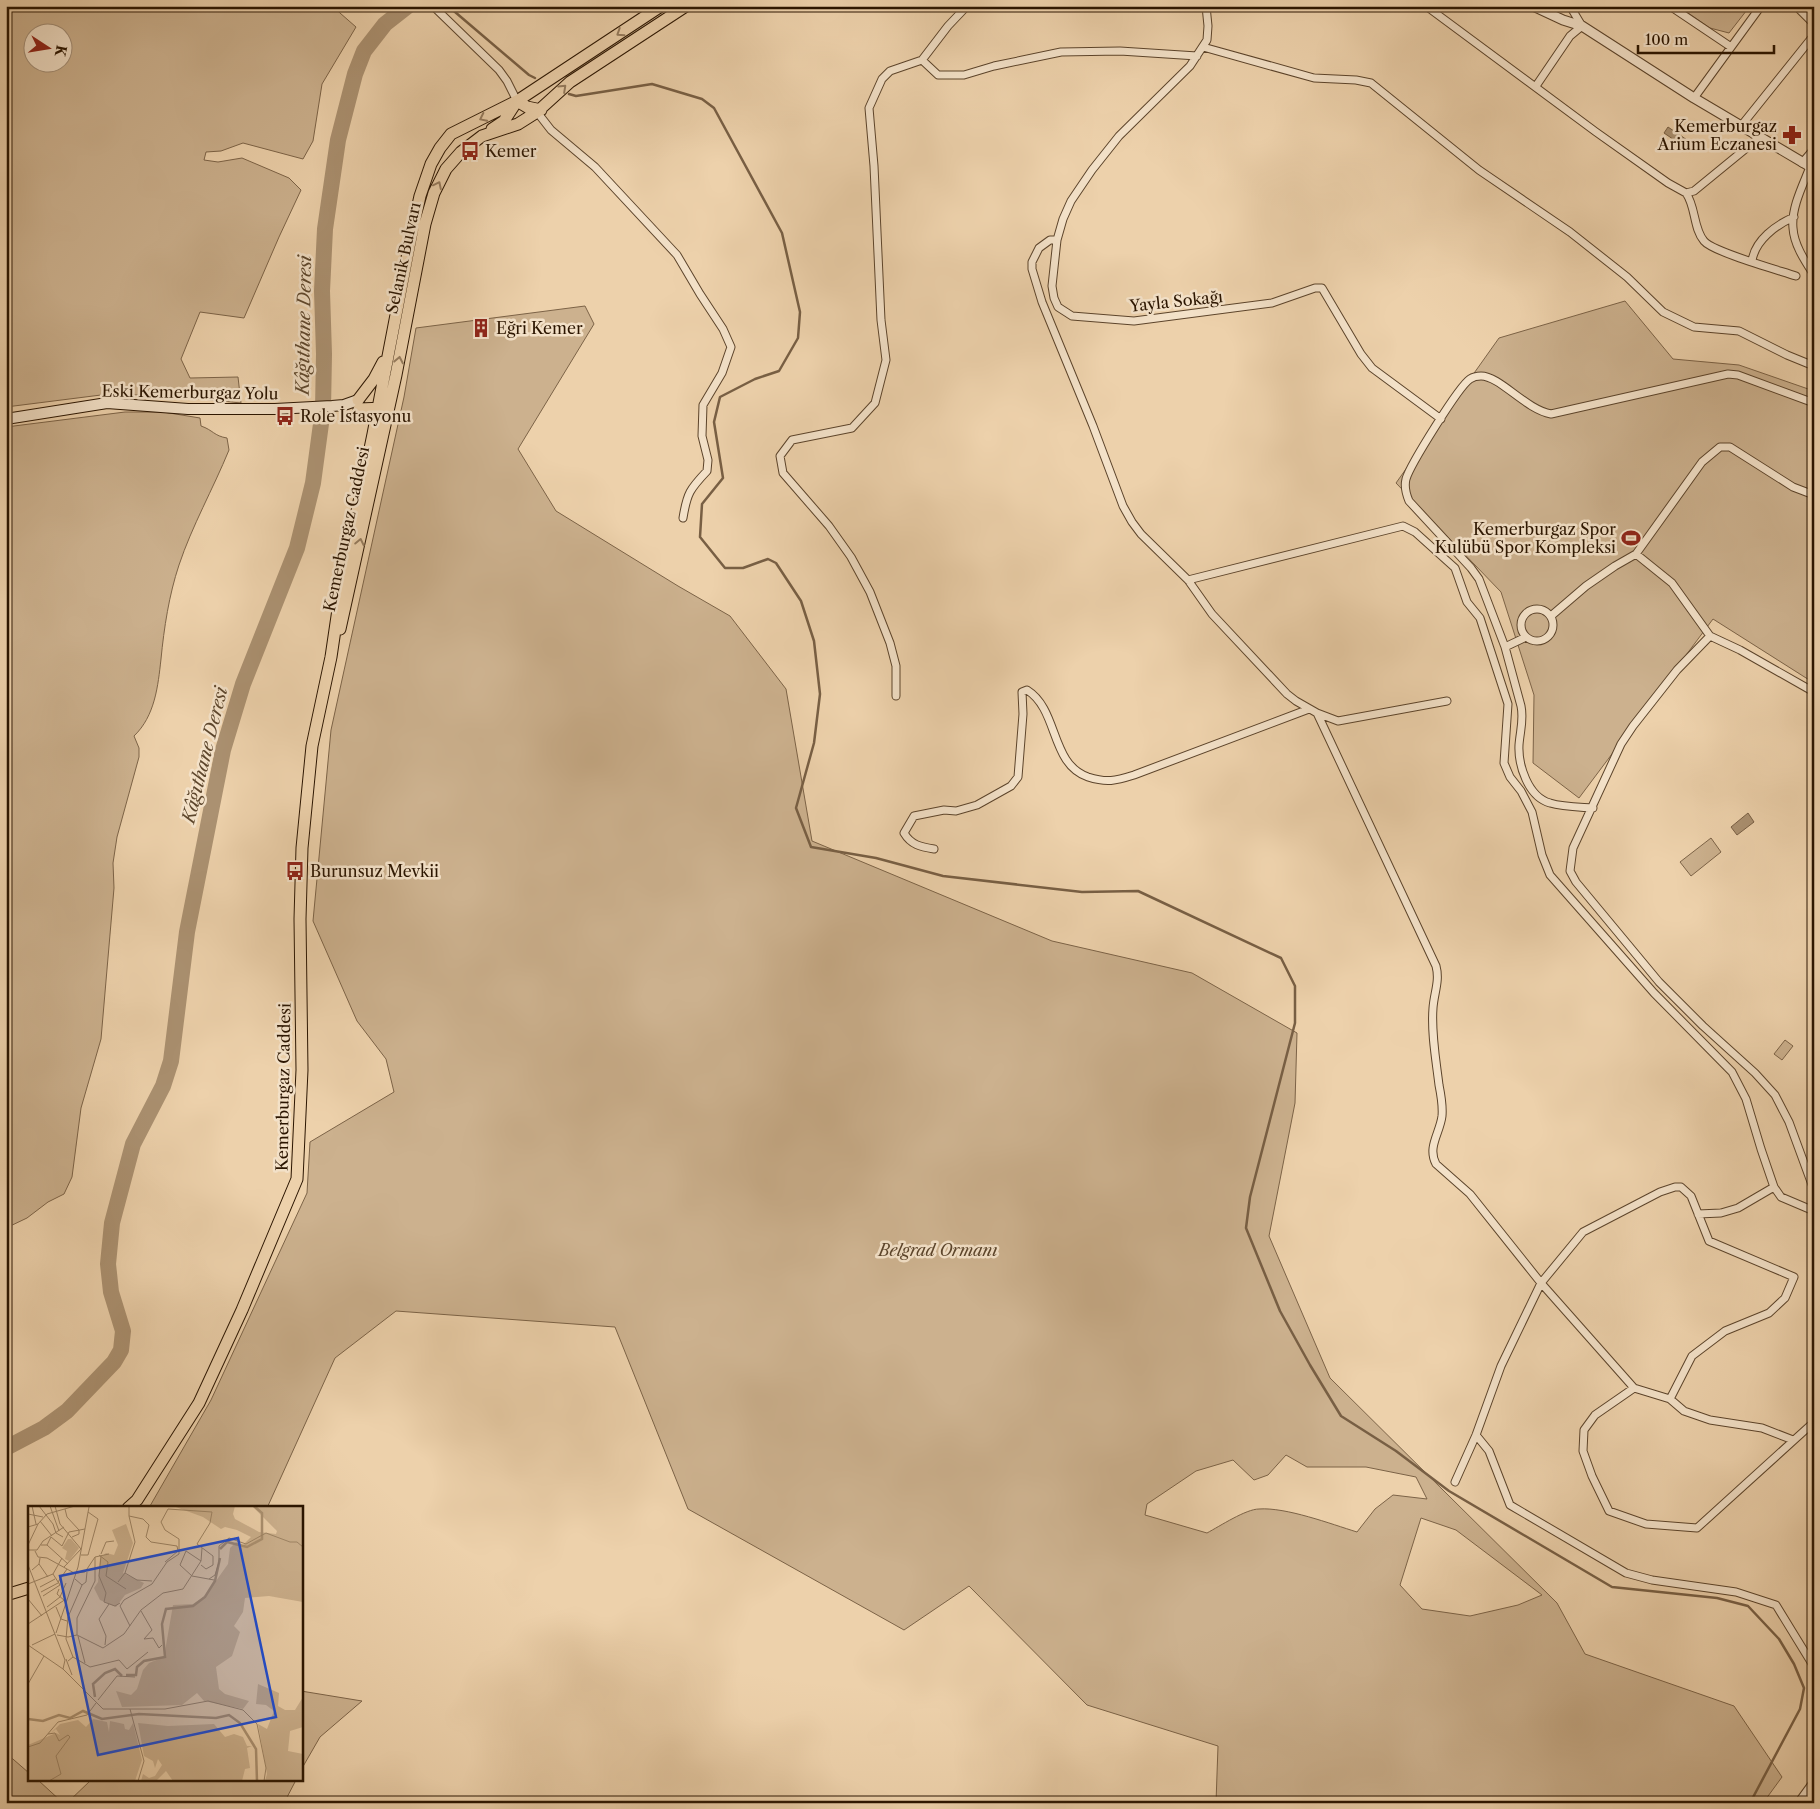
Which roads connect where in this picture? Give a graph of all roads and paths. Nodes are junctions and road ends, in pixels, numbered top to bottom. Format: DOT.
graph roads {
  1 [pos="433,6"];
  2 [pos="661,6"];
  3 [pos="686,6"];
  4 [pos="967,6"];
  5 [pos="1206,6"];
  6 [pos="1426,6"];
  7 [pos="1570,6"];
  8 [pos="1670,6"];
  9 [pos="1761,6"];
  10 [pos="1796,6"];
  11 [pos="1535,7"];
  12 [pos="1814,24"];
  13 [pos="1582,26"];
  14 [pos="1814,35"];
  15 [pos="1202,47"];
  16 [pos="1731,47"];
  17 [pos="1197,56"];
  18 [pos="922,60"];
  19 [pos="1536,86"];
  20 [pos="1694,98"];
  21 [pos="517,101"];
  22 [pos="539,111"];
  23 [pos="1741,126"];
  24 [pos="482,136"];
  25 [pos="1760,137"];
  26 [pos="1814,149"];
  27 [pos="1808,166"];
  28 [pos="1686,193"];
  29 [pos="1794,217"];
  30 [pos="1056,240"];
  31 [pos="1752,261"];
  32 [pos="1814,275"];
  33 [pos="1796,276"];
  34 [pos="390,347"];
  35 [pos="1814,366"];
  36 [pos="1814,403"];
  37 [pos="358,404"];
  38 [pos="382,406"];
  39 [pos="6,419"];
  40 [pos="1441,419"];
  41 [pos="373,434"];
  42 [pos="1814,495"];
  43 [pos="683,518"];
  44 [pos="1636,554"];
  45 [pos="1188,580"];
  46 [pos="1550,616"];
  47 [pos="1710,636"];
  48 [pos="1526,637"];
  49 [pos="1505,647"];
  50 [pos="331,656"];
  51 [pos="1814,692"];
  52 [pos="896,696"];
  53 [pos="1447,701"];
  54 [pos="1309,709"];
  55 [pos="1317,713"];
  56 [pos="1593,808"];
  57 [pos="934,849"];
  58 [pos="1774,1187"];
  59 [pos="1814,1190"];
  60 [pos="1814,1212"];
  61 [pos="1698,1214"];
  62 [pos="1541,1283"];
  63 [pos="1634,1388"];
  64 [pos="1670,1399"];
  65 [pos="1814,1422"];
  66 [pos="1476,1435"];
  67 [pos="1793,1440"];
  68 [pos="1455,1482"];
  69 [pos="130,1506"];
  70 [pos="28,1588"];
  71 [pos="6,1595"];
  72 [pos="1814,1667"];
  73 [pos="1814,1781"];
  74 [pos="1798,1803"];
  1 -- 21 [label="street"];
  2 -- 21 [label="main road, Selanik Bulvarı, one-way"];
  22 -- 3 [label="main road, Selanik Bulvarı, one-way"];
  4 -- 18 [label="street"];
  5 -- 15 [label="street, Yayla Sokağı"];
  6 -- 19 [label="street"];
  7 -- 13 [label="street"];
  8 -- 16 [label="street"];
  9 -- 16 [label="street"];
  10 -- 12 [label="street"];
  11 -- 13 [label="street"];
  13 -- 19 [label="street"];
  13 -- 20 [label="street"];
  14 -- 23 [label="street"];
  15 -- 17 [label="street, Yayla Sokağı"];
  15 -- 35 [label="street"];
  16 -- 20 [label="street"];
  17 -- 18 [label="street"];
  17 -- 30 [label="street, Yayla Sokağı"];
  18 -- 52 [label="street"];
  19 -- 28 [label="street"];
  20 -- 23 [label="street"];
  21 -- 22 [label="main road"];
  21 -- 24 [label="main road"];
  21 -- 34 [label="main road, Selanik Bulvarı, one-way"];
  22 -- 24 [label="main road, Selanik Bulvarı"];
  22 -- 43 [label="street"];
  23 -- 25 [label="street"];
  38 -- 24 [label="main road, Selanik Bulvarı, one-way"];
  25 -- 27 [label="street"];
  25 -- 28 [label="street"];
  26 -- 27 [label="street"];
  27 -- 29 [label="street"];
  28 -- 31 [label="street"];
  29 -- 31 [label="street"];
  29 -- 32 [label="street"];
  30 -- 40 [label="street, Yayla Sokağı"];
  30 -- 45 [label="street"];
  31 -- 33 [label="street"];
  34 -- 37 [label="main road"];
  34 -- 38 [label="main road, Selanik Bulvarı"];
  36 -- 40 [label="street"];
  37 -- 38 [label="main road"];
  37 -- 39 [label="main road, Eski Kemerburgaz Yolu"];
  37 -- 41 [label="main road"];
  38 -- 41 [label="main road, Kemerburgaz Caddesi"];
  50 -- 38 [label="main road, Kemerburgaz Caddesi, one-way"];
  40 -- 49 [label="street"];
  41 -- 50 [label="main road, Kemerburgaz Caddesi"];
  42 -- 44 [label="street"];
  44 -- 46 [label="street"];
  44 -- 47 [label="street"];
  45 -- 54 [label="street"];
  45 -- 58 [label="street"];
  46 -- 48 [label="street"];
  46 -- 48 [label="street"];
  47 -- 51 [label="street"];
  47 -- 56 [label="street"];
  48 -- 49 [label="street"];
  49 -- 56 [label="street"];
  50 -- 69 [label="main road, Kemerburgaz Caddesi"];
  53 -- 55 [label="street"];
  54 -- 55 [label="street"];
  54 -- 57 [label="street"];
  55 -- 62 [label="street"];
  56 -- 59 [label="street"];
  58 -- 60 [label="street"];
  58 -- 61 [label="street"];
  61 -- 62 [label="street"];
  61 -- 64 [label="street"];
  62 -- 63 [label="street"];
  62 -- 66 [label="street"];
  63 -- 64 [label="street"];
  63 -- 67 [label="street"];
  64 -- 67 [label="street"];
  65 -- 67 [label="street"];
  66 -- 68 [label="street"];
  66 -- 72 [label="street"];
  70 -- 71 [label="main road"];
  73 -- 74 [label="street"];
}
